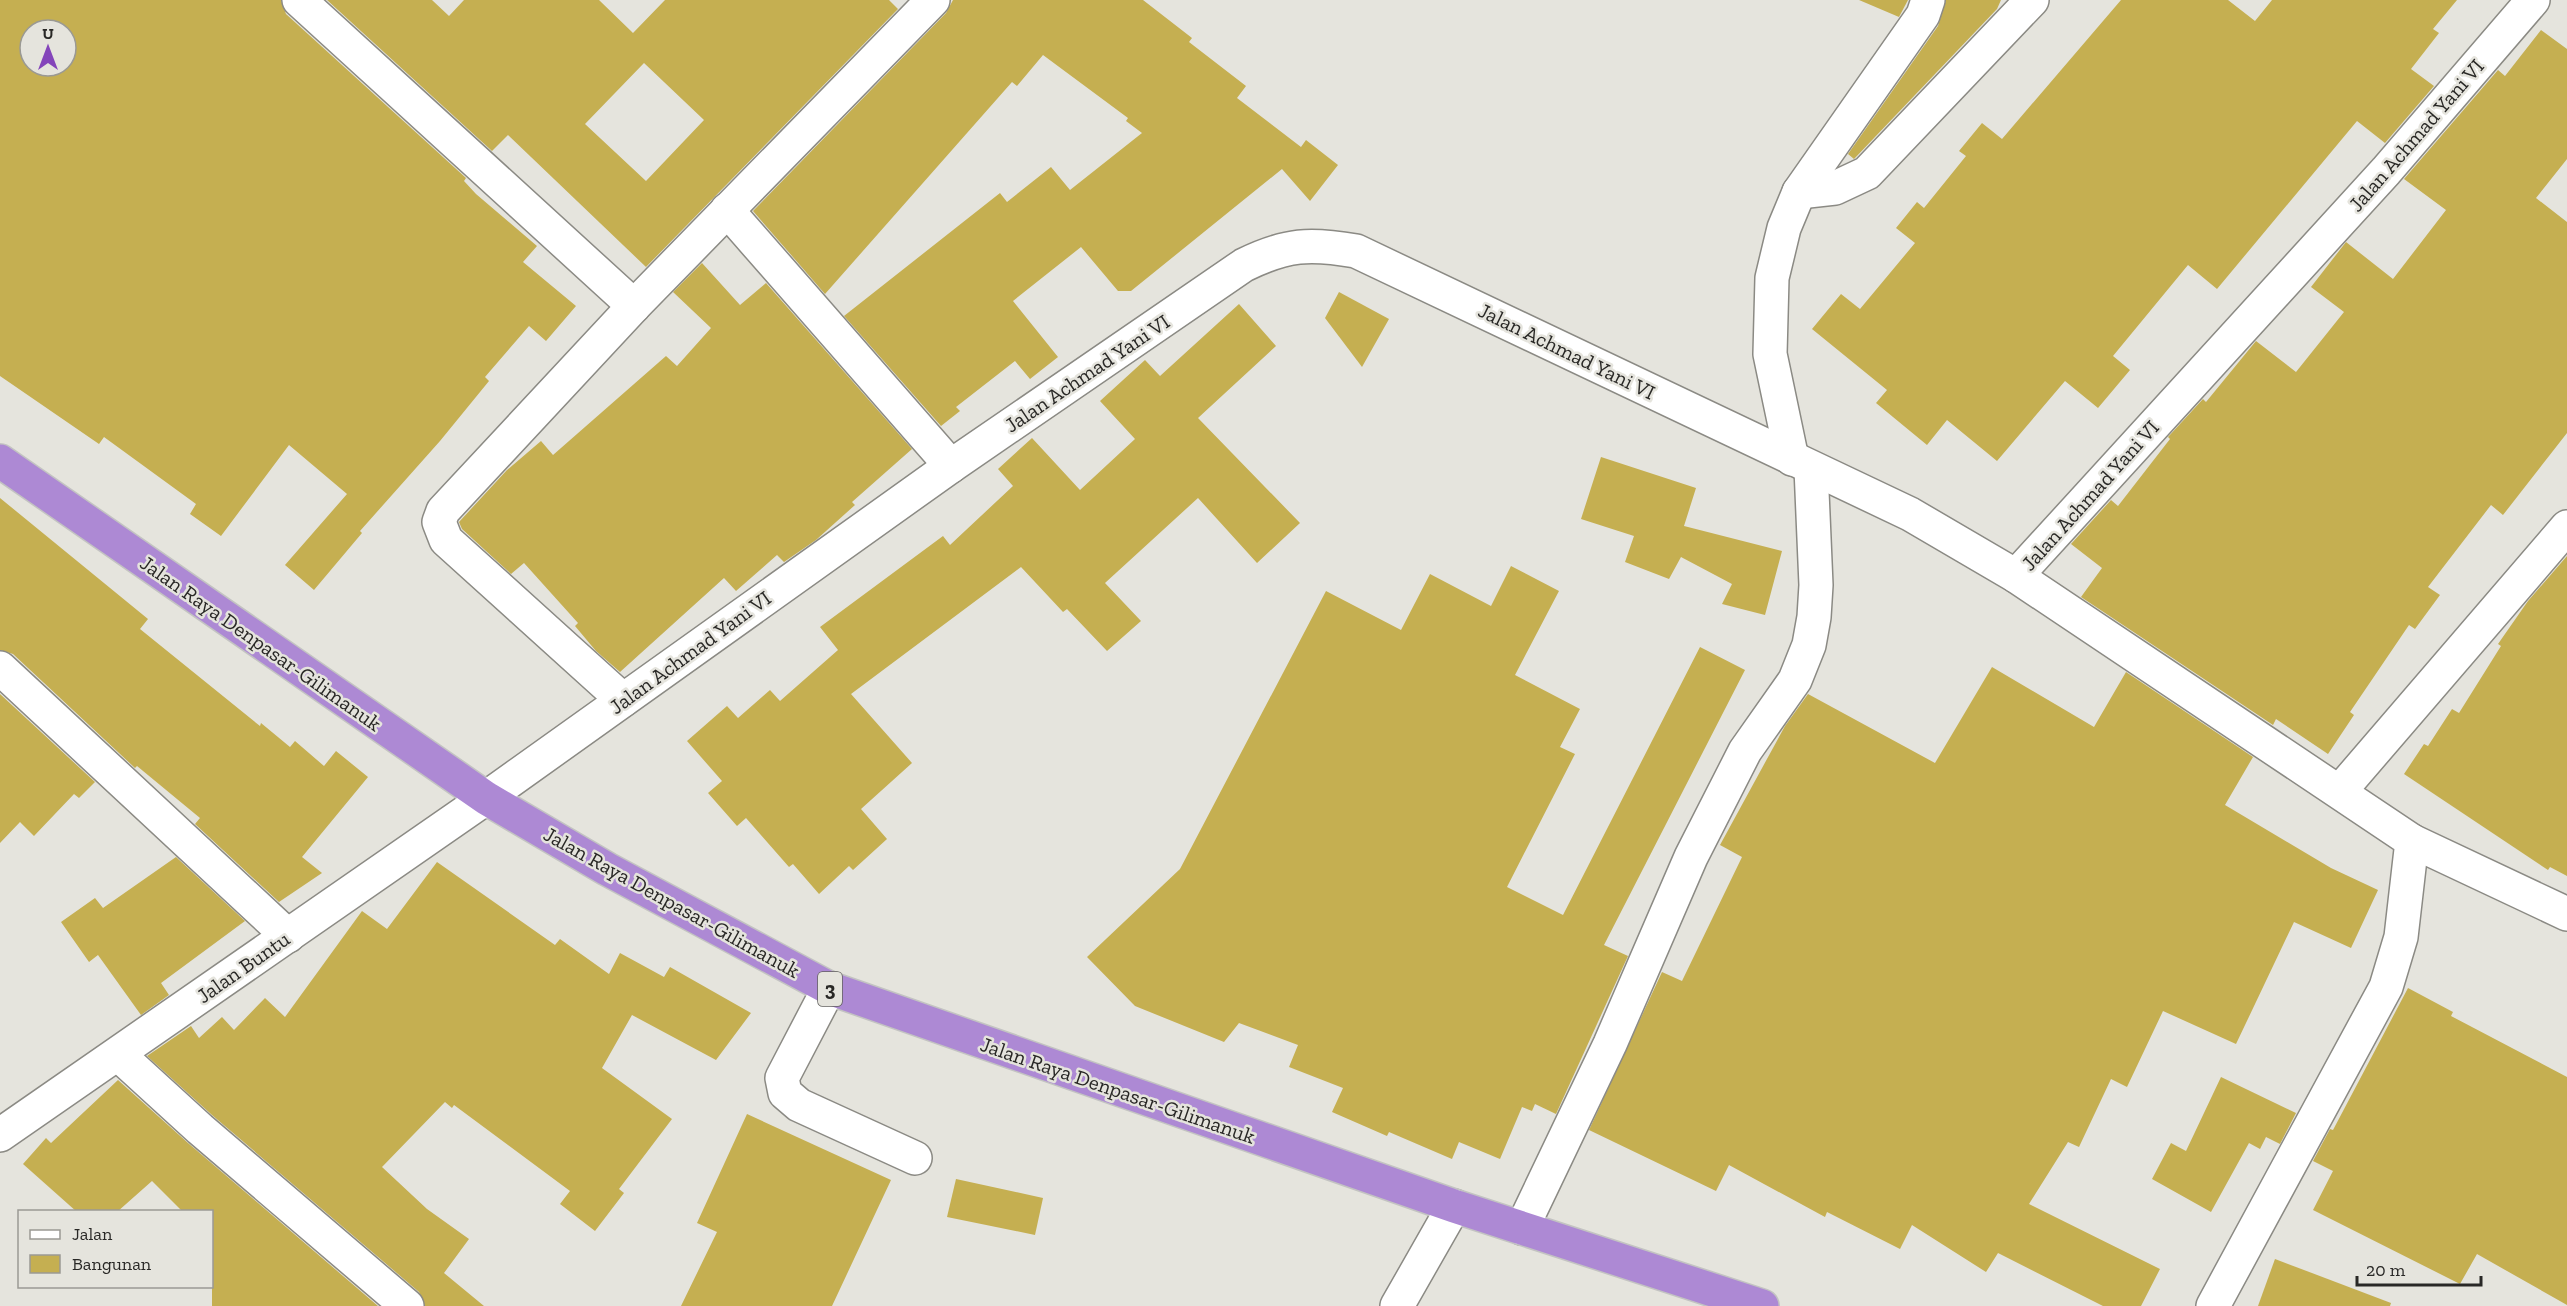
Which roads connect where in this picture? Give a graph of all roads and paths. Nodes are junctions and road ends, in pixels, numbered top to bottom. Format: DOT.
graph roads {
  1 [pos="299,0"];
  2 [pos="933,0"];
  3 [pos="1928,0"];
  4 [pos="2032,0"];
  5 [pos="2533,0"];
  6 [pos="1816,190"];
  7 [pos="727,210"];
  8 [pos="634,306"];
  9 [pos="0,461"];
  10 [pos="951,466"];
  11 [pos="1808,466"];
  12 [pos="2567,527"];
  13 [pos="2016,576"];
  14 [pos="0,668"];
  15 [pos="623,700"];
  16 [pos="2340,791"];
  17 [pos="486,798"];
  18 [pos="2412,841"];
  19 [pos="2567,914"];
  20 [pos="288,936"];
  21 [pos="829,988"];
  22 [pos="119,1055"];
  23 [pos="0,1135"];
  24 [pos="915,1158"];
  25 [pos="1454,1206"];
  26 [pos="1522,1228"];
  27 [pos="407,1306"];
  28 [pos="1397,1306"];
  29 [pos="1762,1306"];
  30 [pos="2213,1306"];
  1 -- 8 [label="street"];
  2 -- 7 [label="street"];
  3 -- 6 [label="street"];
  4 -- 6 [label="street"];
  5 -- 13 [label="street, Jalan Achmad Yani VI"];
  6 -- 11 [label="street"];
  7 -- 8 [label="street"];
  7 -- 10 [label="street"];
  8 -- 15 [label="street"];
  9 -- 17 [label="highway, Jalan Raya Denpasar-Gilimanuk / 3"];
  10 -- 11 [label="street, Jalan Achmad Yani VI"];
  10 -- 15 [label="street, Jalan Achmad Yani VI"];
  11 -- 13 [label="street, Jalan Achmad Yani VI"];
  11 -- 26 [label="street"];
  12 -- 16 [label="street"];
  13 -- 16 [label="street"];
  14 -- 20 [label="street"];
  15 -- 17 [label="street, Jalan Achmad Yani VI"];
  16 -- 18 [label="street"];
  17 -- 20 [label="street, Jalan Buntu"];
  17 -- 21 [label="highway, Jalan Raya Denpasar-Gilimanuk / 3"];
  18 -- 19 [label="street"];
  18 -- 30 [label="street"];
  20 -- 22 [label="street, Jalan Buntu"];
  21 -- 24 [label="street"];
  21 -- 25 [label="highway, Jalan Raya Denpasar-Gilimanuk / 3"];
  22 -- 23 [label="street, Jalan Buntu"];
  22 -- 27 [label="street"];
  25 -- 26 [label="highway, Jalan Raya Denpasar-Gilimanuk / 3"];
  25 -- 28 [label="street"];
  26 -- 29 [label="highway, Jalan Raya Denpasar-Gilimanuk / 3"];
}
